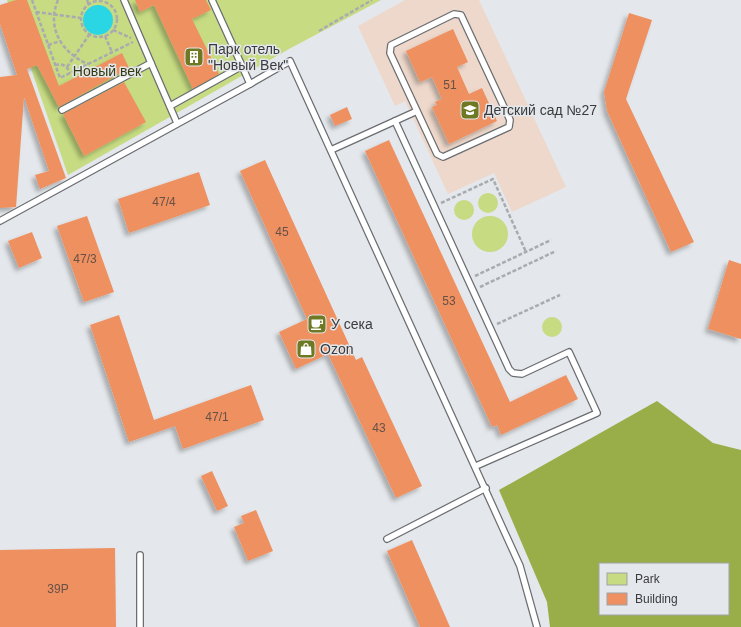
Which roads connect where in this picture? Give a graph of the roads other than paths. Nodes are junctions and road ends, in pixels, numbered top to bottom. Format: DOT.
graph roads {
  1 [pos="124,0"];
  2 [pos="212,0"];
  3 [pos="151,63"];
  4 [pos="242,66"];
  5 [pos="250,84"];
  6 [pos="170,106"];
  7 [pos="62,110"];
  8 [pos="417,111"];
  9 [pos="394,121"];
  10 [pos="177,123"];
  11 [pos="331,150"];
  12 [pos="0,221"];
  13 [pos="476,466"];
  14 [pos="486,488"];
  15 [pos="387,539"];
  16 [pos="140,554"];
  17 [pos="140,627"];
  18 [pos="537,627"];
  1 -- 3 [label="lane"];
  2 -- 4 [label="lane"];
  3 -- 6 [label="lane"];
  3 -- 7 [label="lane"];
  4 -- 5 [label="lane"];
  4 -- 6 [label="lane"];
  5 -- 10 [label="lane"];
  5 -- 11 [label="lane"];
  6 -- 10 [label="lane"];
  8 -- 8 [label="lane"];
  8 -- 9 [label="lane"];
  9 -- 11 [label="lane"];
  9 -- 13 [label="lane"];
  10 -- 12 [label="lane"];
  11 -- 13 [label="lane"];
  13 -- 14 [label="lane"];
  14 -- 15 [label="lane"];
  14 -- 18 [label="lane"];
  16 -- 17 [label="lane"];
}
